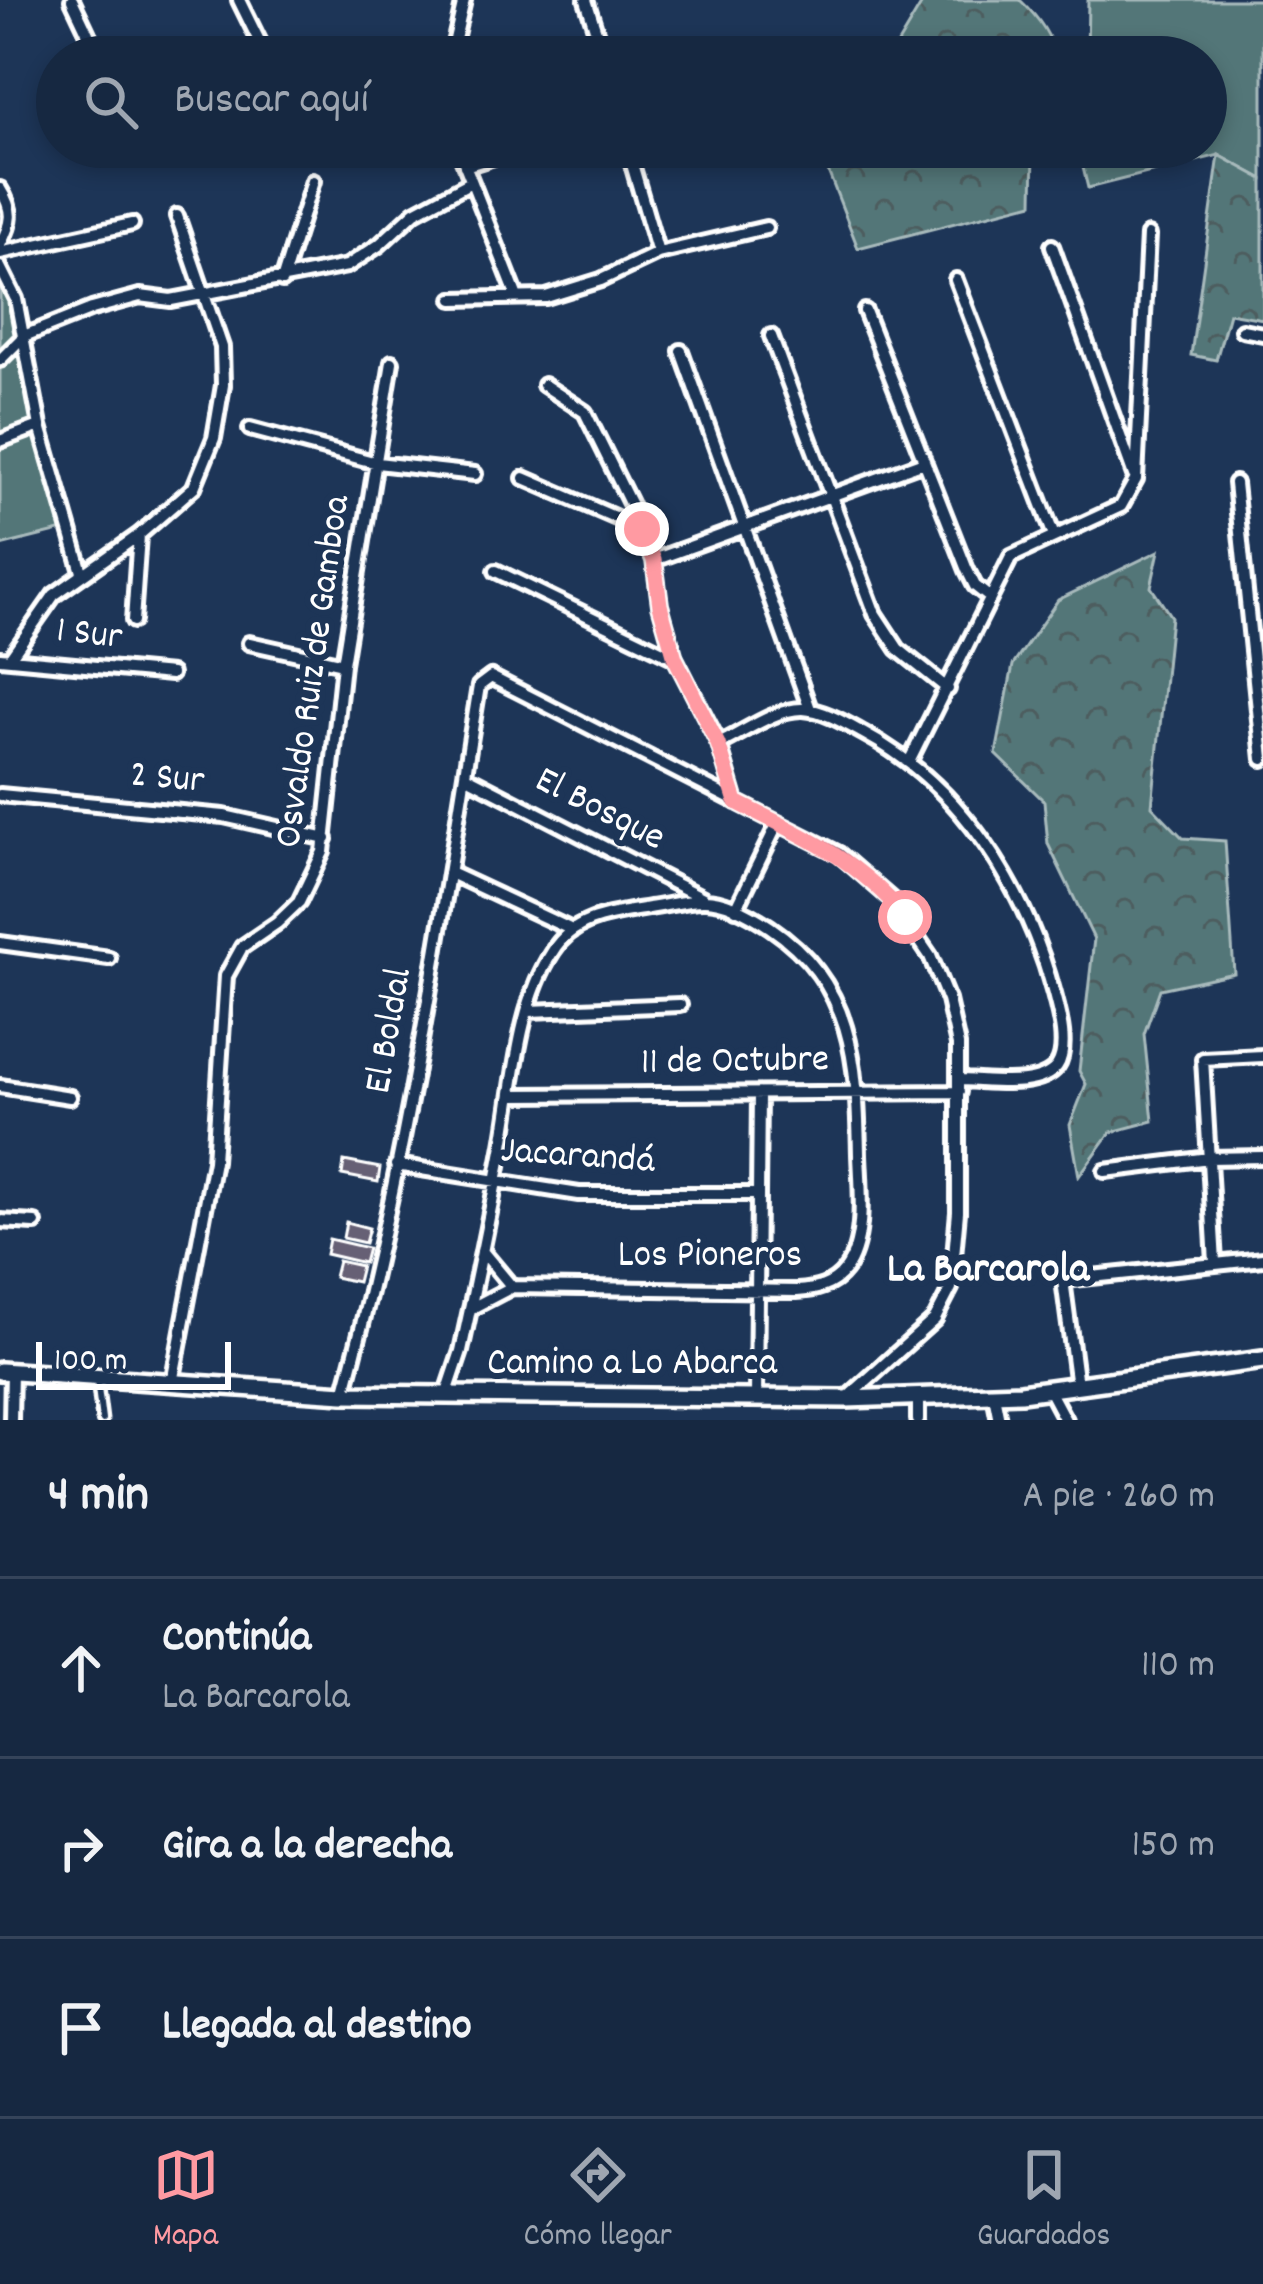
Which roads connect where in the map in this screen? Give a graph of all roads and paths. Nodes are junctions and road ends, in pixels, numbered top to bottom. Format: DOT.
graph roads {
  1 [pos="72,0"];
  2 [pos="239,0"];
  3 [pos="464,0"];
  4 [pos="586,0"];
  5 [pos="89,36"];
  6 [pos="256,36"];
  7 [pos="456,36"];
  8 [pos="597,36"];
  9 [pos="466,168"];
  10 [pos="633,168"];
  11 [pos="313,181"];
  12 [pos="471,182"];
  13 [pos="0,189"];
  14 [pos="177,216"];
  15 [pos="132,224"];
  16 [pos="766,228"];
  17 [pos="1148,235"];
  18 [pos="1052,246"];
  19 [pos="0,249"];
  20 [pos="658,253"];
  21 [pos="0,266"];
  22 [pos="956,280"];
  23 [pos="282,281"];
  24 [pos="203,294"];
  25 [pos="517,297"];
  26 [pos="453,299"];
  27 [pos="865,311"];
  28 [pos="1242,330"];
  29 [pos="1263,334"];
  30 [pos="24,336"];
  31 [pos="771,336"];
  32 [pos="681,351"];
  33 [pos="0,360"];
  34 [pos="392,362"];
  35 [pos="544,385"];
  36 [pos="40,426"];
  37 [pos="250,429"];
  38 [pos="0,441"];
  39 [pos="923,462"];
  40 [pos="377,463"];
  41 [pos="475,474"];
  42 [pos="524,478"];
  43 [pos="1136,479"];
  44 [pos="1234,483"];
  45 [pos="831,496"];
  46 [pos="745,527"];
  47 [pos="642,529"];
  48 [pos="139,535"];
  49 [pos="1054,536"];
  50 [pos="654,560"];
  51 [pos="496,571"];
  52 [pos="82,572"];
  53 [pos="989,597"];
  54 [pos="133,621"];
  55 [pos="249,643"];
  56 [pos="5,658"];
  57 [pos="675,658"];
  58 [pos="343,664"];
  59 [pos="171,674"];
  60 [pos="948,689"];
  61 [pos="810,709"];
  62 [pos="718,744"];
  63 [pos="1263,759"];
  64 [pos="909,762"];
  65 [pos="464,776"];
  66 [pos="0,796"];
  67 [pos="736,802"];
  68 [pos="778,823"];
  69 [pos="326,839"];
  70 [pos="450,873"];
  71 [pos="706,899"];
  72 [pos="736,909"];
  73 [pos="572,930"];
  74 [pos="0,943"];
  75 [pos="109,958"];
  76 [pos="680,1005"];
  77 [pos="529,1011"];
  78 [pos="1263,1056"];
  79 [pos="0,1085"];
  80 [pos="959,1086"];
  81 [pos="858,1092"];
  82 [pos="759,1094"];
  83 [pos="512,1095"];
  84 [pos="70,1097"];
  85 [pos="1208,1157"];
  86 [pos="1263,1157"];
  87 [pos="396,1166"];
  88 [pos="1105,1171"];
  89 [pos="496,1184"];
  90 [pos="757,1194"];
  91 [pos="0,1221"];
  92 [pos="35,1223"];
  93 [pos="482,1251"];
  94 [pos="1263,1259"];
  95 [pos="1215,1263"];
  96 [pos="512,1287"];
  97 [pos="755,1290"];
  98 [pos="470,1310"];
  99 [pos="1263,1360"];
  100 [pos="6,1371"];
  101 [pos="97,1376"];
  102 [pos="172,1383"];
  103 [pos="1077,1386"];
  104 [pos="1048,1390"];
  105 [pos="344,1394"];
  106 [pos="994,1395"];
  107 [pos="446,1396"];
  108 [pos="918,1397"];
  109 [pos="756,1398"];
  110 [pos="846,1399"];
  111 [pos="11,1420"];
  112 [pos="101,1420"];
  113 [pos="918,1420"];
  114 [pos="998,1420"];
  115 [pos="1065,1420"];
  1 -- 5 [label="street"];
  2 -- 6 [label="street"];
  3 -- 7 [label="street"];
  4 -- 8 [label="street"];
  9 -- 12 [label="street"];
  10 -- 20 [label="street"];
  11 -- 23 [label="street"];
  12 -- 23 [label="street"];
  12 -- 25 [label="street"];
  13 -- 19 [label="street"];
  14 -- 24 [label="street"];
  15 -- 19 [label="street"];
  16 -- 20 [label="street"];
  17 -- 43 [label="street"];
  18 -- 43 [label="street"];
  20 -- 25 [label="street"];
  21 -- 30 [label="street"];
  22 -- 49 [label="street"];
  23 -- 24 [label="street"];
  24 -- 30 [label="street"];
  24 -- 48 [label="street"];
  25 -- 26 [label="street"];
  27 -- 39 [label="street"];
  28 -- 29 [label="street"];
  30 -- 33 [label="street"];
  30 -- 36 [label="street"];
  31 -- 45 [label="street"];
  32 -- 46 [label="street"];
  34 -- 40 [label="street, Osvaldo Ruiz de Gamboa"];
  35 -- 47 [label="street"];
  36 -- 38 [label="street"];
  36 -- 52 [label="street"];
  37 -- 40 [label="street"];
  39 -- 45 [label="street"];
  39 -- 53 [label="street"];
  40 -- 41 [label="street"];
  40 -- 58 [label="street, Osvaldo Ruiz de Gamboa"];
  42 -- 47 [label="street"];
  43 -- 49 [label="street"];
  44 -- 63 [label="street"];
  45 -- 46 [label="street"];
  45 -- 60 [label="street"];
  46 -- 50 [label="street"];
  46 -- 61 [label="street"];
  47 -- 50 [label="street"];
  48 -- 52 [label="street"];
  48 -- 54 [label="street"];
  49 -- 53 [label="street"];
  50 -- 57 [label="street"];
  51 -- 57 [label="street"];
  52 -- 56 [label="street"];
  53 -- 60 [label="street"];
  55 -- 58 [label="street"];
  56 -- 59 [label="street, 1 Sur"];
  57 -- 62 [label="street"];
  58 -- 69 [label="street, Osvaldo Ruiz de Gamboa"];
  60 -- 64 [label="street"];
  61 -- 62 [label="street"];
  61 -- 64 [label="street, 11 de Octubre"];
  62 -- 67 [label="street"];
  64 -- 80 [label="street, 11 de Octubre"];
  65 -- 67 [label="street, El Boldal"];
  65 -- 70 [label="street, El Boldal"];
  65 -- 71 [label="street, El Bosque"];
  66 -- 69 [label="street, 2 Sur"];
  67 -- 68 [label="street"];
  68 -- 72 [label="street"];
  68 -- 80 [label="street"];
  69 -- 102 [label="street, Osvaldo Ruiz de Gamboa"];
  70 -- 73 [label="street"];
  70 -- 87 [label="street, El Boldal"];
  71 -- 72 [label="street, Los Pioneros"];
  71 -- 73 [label="street, Los Pioneros"];
  72 -- 81 [label="street, Los Pioneros"];
  73 -- 77 [label="street"];
  74 -- 75 [label="street"];
  76 -- 77 [label="street"];
  77 -- 83 [label="street"];
  78 -- 85 [label="street"];
  79 -- 84 [label="street"];
  80 -- 81 [label="street, 11 de Octubre"];
  80 -- 110 [label="street"];
  81 -- 82 [label="street, 11 de Octubre"];
  81 -- 97 [label="street, Los Pioneros"];
  82 -- 83 [label="street, 11 de Octubre"];
  82 -- 90 [label="street"];
  83 -- 89 [label="street"];
  85 -- 86 [label="street"];
  85 -- 88 [label="street"];
  85 -- 95 [label="street"];
  87 -- 89 [label="street, Jacarandá"];
  87 -- 105 [label="street, El Boldal"];
  89 -- 90 [label="street, Jacarandá"];
  89 -- 93 [label="street"];
  90 -- 97 [label="street"];
  91 -- 92 [label="street"];
  93 -- 96 [label="street"];
  93 -- 98 [label="street"];
  94 -- 95 [label="street"];
  95 -- 103 [label="street"];
  96 -- 97 [label="street, Los Pioneros"];
  96 -- 98 [label="street, Los Pioneros"];
  97 -- 109 [label="street"];
  98 -- 107 [label="street"];
  99 -- 103 [label="main road, Camino a Lo Abarca"];
  100 -- 101 [label="main road, Camino a Lo Abarca"];
  100 -- 111 [label="street"];
  101 -- 102 [label="main road, Camino a Lo Abarca"];
  101 -- 112 [label="lane"];
  102 -- 105 [label="main road, Camino a Lo Abarca"];
  103 -- 104 [label="main road, Camino a Lo Abarca"];
  104 -- 106 [label="main road, Camino a Lo Abarca"];
  104 -- 115 [label="street"];
  105 -- 107 [label="main road, Camino a Lo Abarca"];
  106 -- 108 [label="main road, Camino a Lo Abarca"];
  106 -- 114 [label="street"];
  107 -- 109 [label="main road, Camino a Lo Abarca"];
  108 -- 110 [label="main road, Camino a Lo Abarca"];
  108 -- 113 [label="street"];
  109 -- 110 [label="main road, Camino a Lo Abarca"];
}
